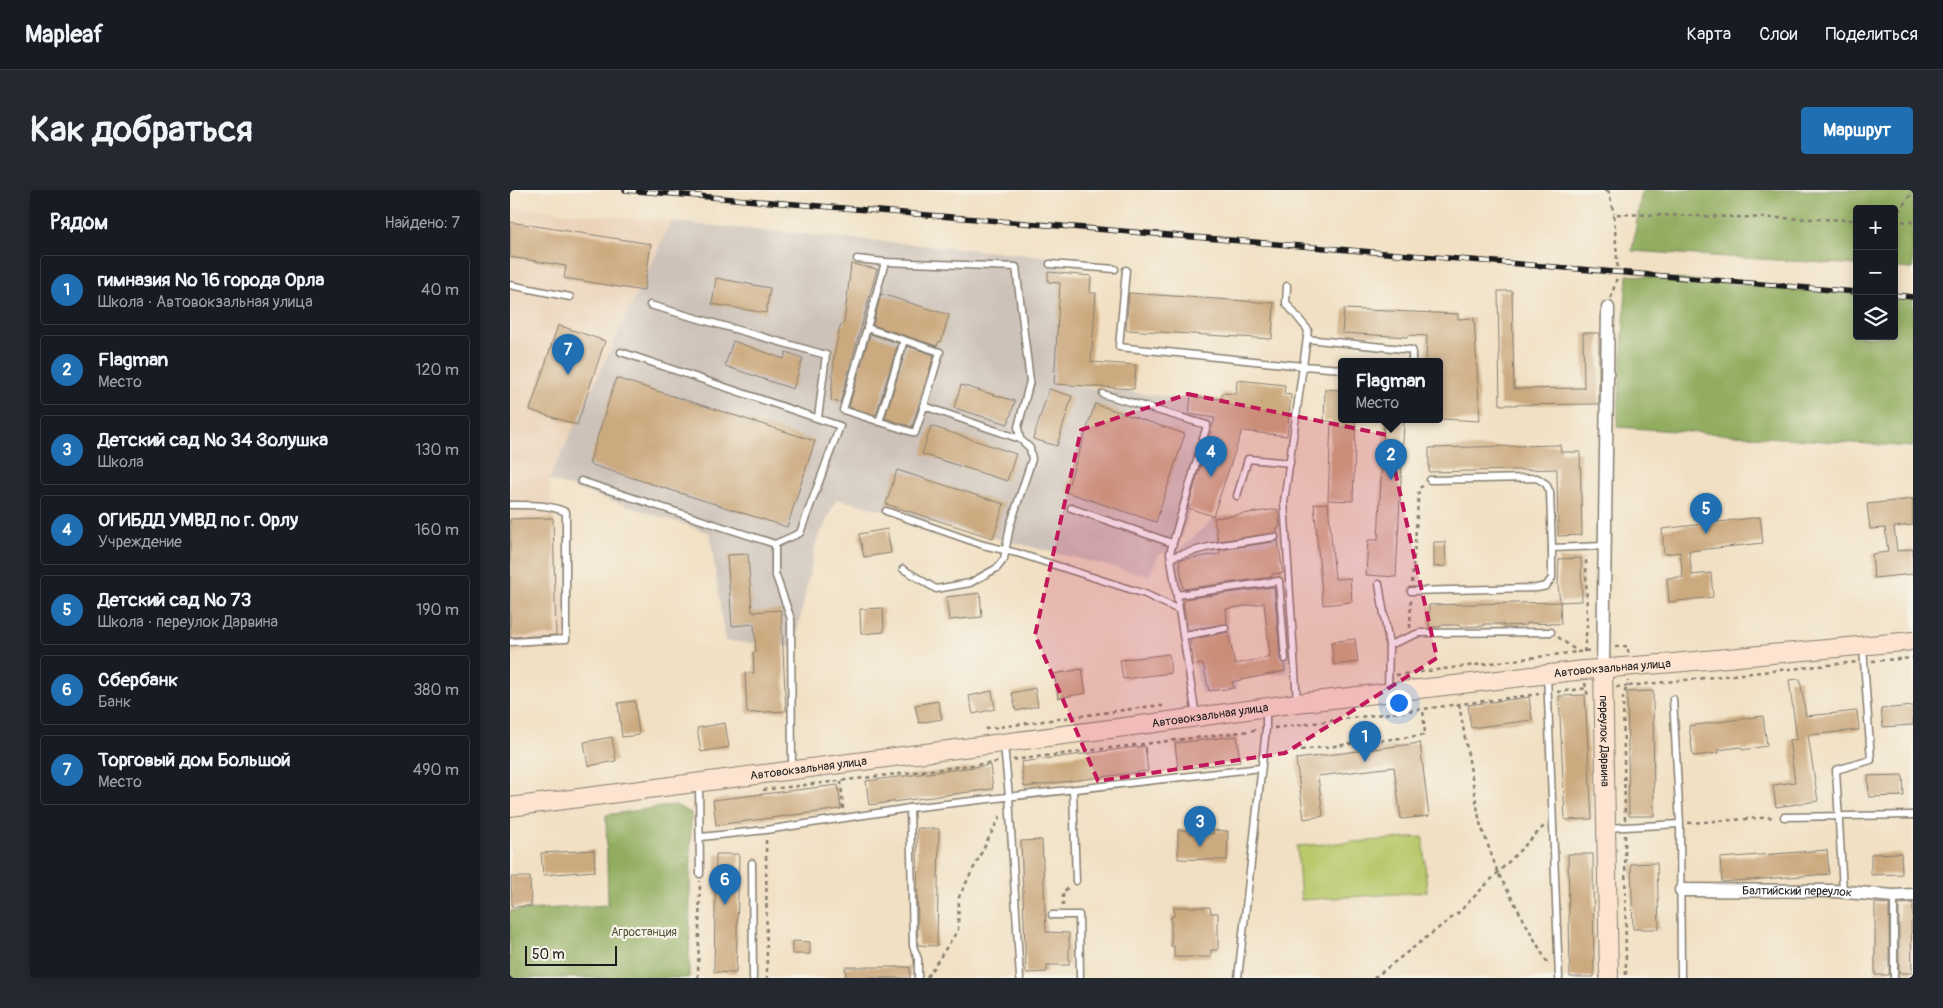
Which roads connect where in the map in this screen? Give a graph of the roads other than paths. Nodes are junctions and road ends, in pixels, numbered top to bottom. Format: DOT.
graph roads {
  1 [pos="858,259"];
  2 [pos="885,262"];
  3 [pos="1050,264"];
  4 [pos="1115,270"];
  5 [pos="1126,270"];
  6 [pos="510,286"];
  7 [pos="1287,286"];
  8 [pos="570,297"];
  9 [pos="650,305"];
  10 [pos="1608,308"];
  11 [pos="867,328"];
  12 [pos="1307,339"];
  13 [pos="904,340"];
  14 [pos="621,352"];
  15 [pos="1412,358"];
  16 [pos="1303,366"];
  17 [pos="1338,369"];
  18 [pos="1103,394"];
  19 [pos="924,406"];
  20 [pos="818,418"];
  21 [pos="879,422"];
  22 [pos="1020,438"];
  23 [pos="1290,463"];
  24 [pos="1430,480"];
  25 [pos="581,481"];
  26 [pos="1237,496"];
  27 [pos="510,505"];
  28 [pos="1072,508"];
  29 [pos="886,511"];
  30 [pos="1275,537"];
  31 [pos="1172,543"];
  32 [pos="775,544"];
  33 [pos="1604,546"];
  34 [pos="1552,548"];
  35 [pos="1006,550"];
  36 [pos="1170,558"];
  37 [pos="903,569"];
  38 [pos="1379,584"];
  39 [pos="1411,590"];
  40 [pos="1176,595"];
  41 [pos="1179,610"];
  42 [pos="1225,628"];
  43 [pos="1550,632"];
  44 [pos="1183,636"];
  45 [pos="1913,640"];
  46 [pos="510,642"];
  47 [pos="1390,645"];
  48 [pos="1864,653"];
  49 [pos="1285,659"];
  50 [pos="1603,669"];
  51 [pos="1547,674"];
  52 [pos="1388,694"];
  53 [pos="1673,699"];
  54 [pos="1297,703"];
  55 [pos="1266,708"];
  56 [pos="1196,718"];
  57 [pos="1004,742"];
  58 [pos="1261,768"];
  59 [pos="792,770"];
  60 [pos="699,783"];
  61 [pos="1073,790"];
  62 [pos="1009,797"];
  63 [pos="510,807"];
  64 [pos="910,808"];
  65 [pos="1913,815"];
  66 [pos="1839,816"];
  67 [pos="1784,817"];
  68 [pos="1680,824"];
  69 [pos="1606,828"];
  70 [pos="701,837"];
  71 [pos="752,863"];
  72 [pos="700,874"];
  73 [pos="1076,881"];
  74 [pos="1682,890"];
  75 [pos="1843,892"];
  76 [pos="1913,895"];
  77 [pos="1894,896"];
  78 [pos="1052,915"];
  79 [pos="753,978"];
  80 [pos="918,978"];
  81 [pos="1020,978"];
  82 [pos="1080,978"];
  83 [pos="1238,978"];
  84 [pos="1559,978"];
  85 [pos="1609,978"];
  86 [pos="1681,978"];
  87 [pos="1894,978"];
  1 -- 2 [label="lane"];
  2 -- 11 [label="lane"];
  2 -- 22 [label="lane"];
  3 -- 4 [label="lane"];
  5 -- 16 [label="lane"];
  6 -- 8 [label="lane"];
  7 -- 12 [label="lane"];
  9 -- 20 [label="lane"];
  10 -- 33 [label="street, переулок Дарвина"];
  11 -- 13 [label="lane"];
  11 -- 21 [label="lane"];
  12 -- 15 [label="lane"];
  12 -- 16 [label="lane"];
  13 -- 19 [label="lane"];
  13 -- 21 [label="lane"];
  14 -- 20 [label="lane"];
  16 -- 17 [label="lane"];
  16 -- 23 [label="lane"];
  18 -- 31 [label="lane"];
  19 -- 21 [label="lane"];
  19 -- 22 [label="lane"];
  20 -- 32 [label="lane"];
  22 -- 35 [label="lane"];
  23 -- 26 [label="lane"];
  23 -- 54 [label="lane"];
  24 -- 34 [label="lane"];
  25 -- 32 [label="lane"];
  27 -- 46 [label="lane"];
  28 -- 31 [label="lane"];
  29 -- 35 [label="lane"];
  30 -- 36 [label="lane"];
  31 -- 36 [label="lane"];
  32 -- 59 [label="lane"];
  33 -- 34 [label="lane"];
  33 -- 50 [label="street, переулок Дарвина"];
  34 -- 39 [label="lane"];
  35 -- 37 [label="lane"];
  35 -- 41 [label="lane"];
  36 -- 40 [label="lane"];
  38 -- 47 [label="lane"];
  40 -- 41 [label="lane"];
  40 -- 49 [label="lane"];
  41 -- 44 [label="lane"];
  42 -- 44 [label="lane"];
  43 -- 47 [label="lane"];
  44 -- 56 [label="lane"];
  45 -- 48 [label="street, Автовокзальная улица"];
  47 -- 52 [label="lane"];
  48 -- 50 [label="street, Автовокзальная улица"];
  48 -- 66 [label="lane"];
  50 -- 51 [label="street, Автовокзальная улица"];
  50 -- 69 [label="street, переулок Дарвина"];
  51 -- 52 [label="street, Автовокзальная улица"];
  51 -- 84 [label="lane"];
  52 -- 54 [label="street, Автовокзальная улица"];
  53 -- 68 [label="lane"];
  54 -- 55 [label="street, Автовокзальная улица"];
  55 -- 56 [label="street, Автовокзальная улица"];
  55 -- 58 [label="lane"];
  56 -- 57 [label="street, Автовокзальная улица"];
  57 -- 59 [label="street, Автовокзальная улица"];
  57 -- 62 [label="lane"];
  58 -- 61 [label="lane"];
  58 -- 83 [label="lane"];
  59 -- 60 [label="street, Автовокзальная улица"];
  60 -- 63 [label="street, Автовокзальная улица"];
  60 -- 70 [label="lane"];
  61 -- 62 [label="lane"];
  61 -- 73 [label="lane"];
  62 -- 64 [label="lane"];
  62 -- 81 [label="lane"];
  64 -- 70 [label="lane"];
  64 -- 80 [label="lane"];
  65 -- 66 [label="lane"];
  66 -- 67 [label="lane"];
  66 -- 75 [label="lane"];
  68 -- 69 [label="lane"];
  68 -- 74 [label="lane"];
  69 -- 85 [label="street, переулок Дарвина"];
  70 -- 72 [label="lane"];
  71 -- 79 [label="lane"];
  74 -- 75 [label="street, Балтийский переулок"];
  74 -- 86 [label="lane"];
  75 -- 77 [label="street, Балтийский переулок"];
  76 -- 77 [label="street, Балтийский переулок"];
  77 -- 87 [label="lane"];
  78 -- 82 [label="lane"];
}
